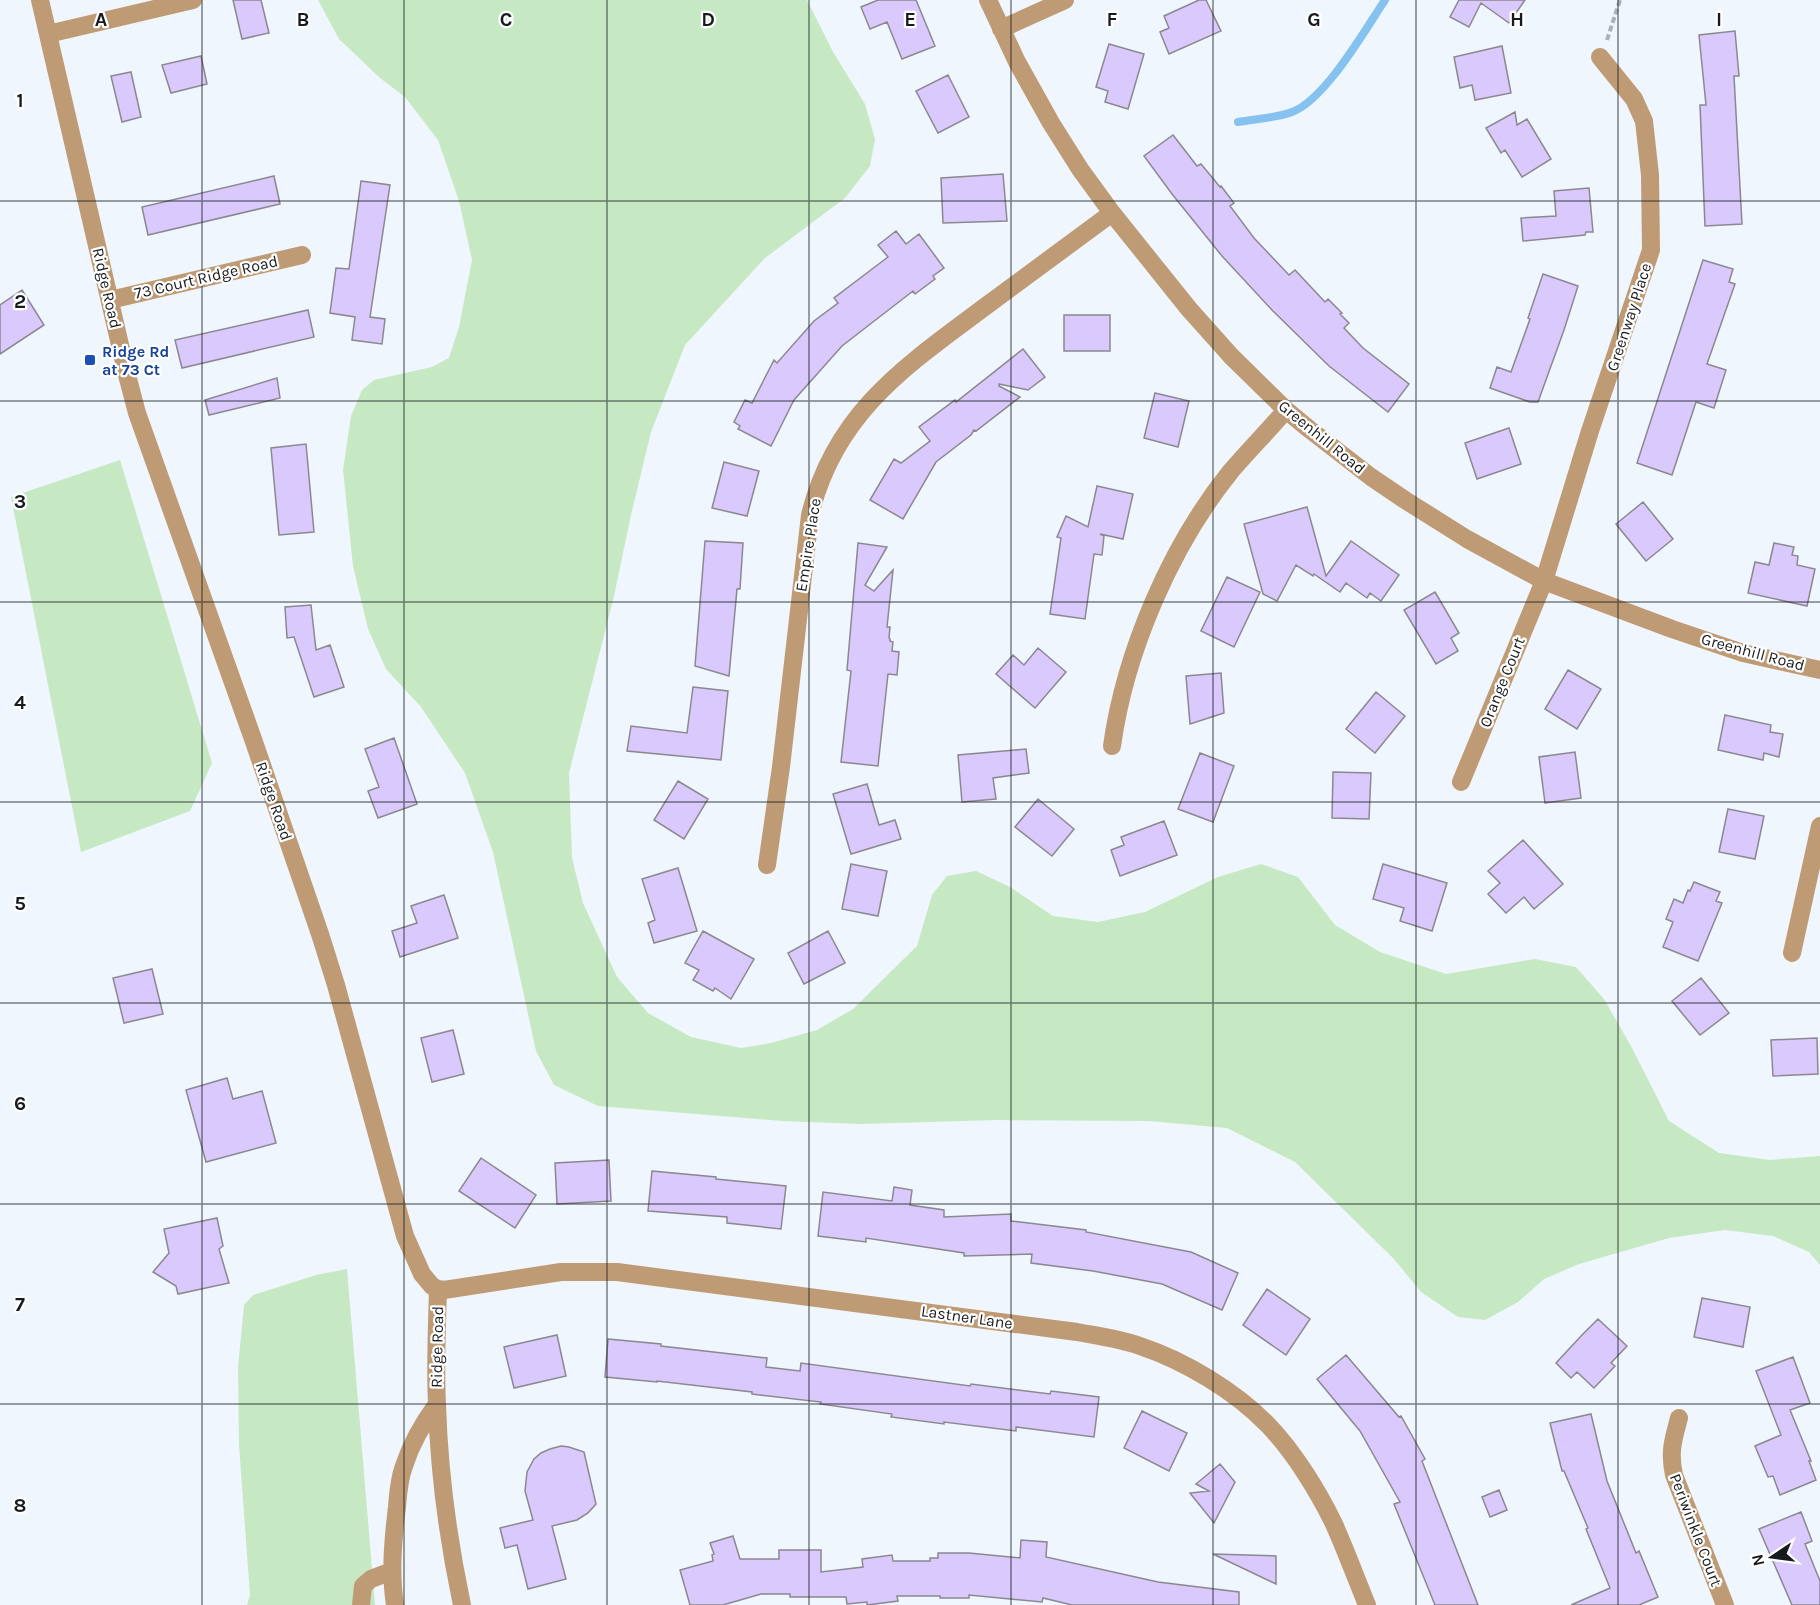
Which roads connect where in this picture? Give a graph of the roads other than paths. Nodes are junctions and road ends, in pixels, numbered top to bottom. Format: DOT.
graph roads {
  1 [pos="40,0"];
  2 [pos="193,0"];
  3 [pos="988,0"];
  4 [pos="1065,0"];
  5 [pos="1001,29"];
  6 [pos="48,34"];
  7 [pos="1600,57"];
  8 [pos="1112,213"];
  9 [pos="302,255"];
  10 [pos="110,300"];
  11 [pos="1286,410"];
  12 [pos="1544,581"];
  13 [pos="1820,670"];
  14 [pos="1112,746"];
  15 [pos="1461,782"];
  16 [pos="1820,826"];
  17 [pos="767,866"];
  18 [pos="1792,953"];
  19 [pos="438,1289"];
  20 [pos="436,1404"];
  21 [pos="1678,1418"];
  22 [pos="392,1571"];
  23 [pos="361,1605"];
  24 [pos="395,1605"];
  25 [pos="462,1605"];
  26 [pos="1367,1605"];
  27 [pos="1725,1605"];
  1 -- 6 [label="street, Ridge Road"];
  2 -- 6 [label="street"];
  3 -- 5 [label="street, Greenhill Road"];
  4 -- 5 [label="street"];
  5 -- 8 [label="street, Greenhill Road"];
  6 -- 10 [label="street, Ridge Road"];
  7 -- 12 [label="street, Greenway Place"];
  8 -- 11 [label="street, Greenhill Road"];
  8 -- 17 [label="street, Empire Place"];
  9 -- 10 [label="street, 73 Court Ridge Road"];
  10 -- 19 [label="street, Ridge Road"];
  11 -- 12 [label="street, Greenhill Road"];
  11 -- 14 [label="street"];
  12 -- 13 [label="street, Greenhill Road"];
  12 -- 15 [label="street, Orange Court"];
  16 -- 18 [label="street"];
  19 -- 20 [label="street, Ridge Road"];
  19 -- 26 [label="street, Lastner Lane"];
  20 -- 22 [label="street"];
  20 -- 25 [label="street, Ridge Road"];
  21 -- 27 [label="street, Periwinkle Court"];
  22 -- 23 [label="street"];
  22 -- 24 [label="street"];
}
